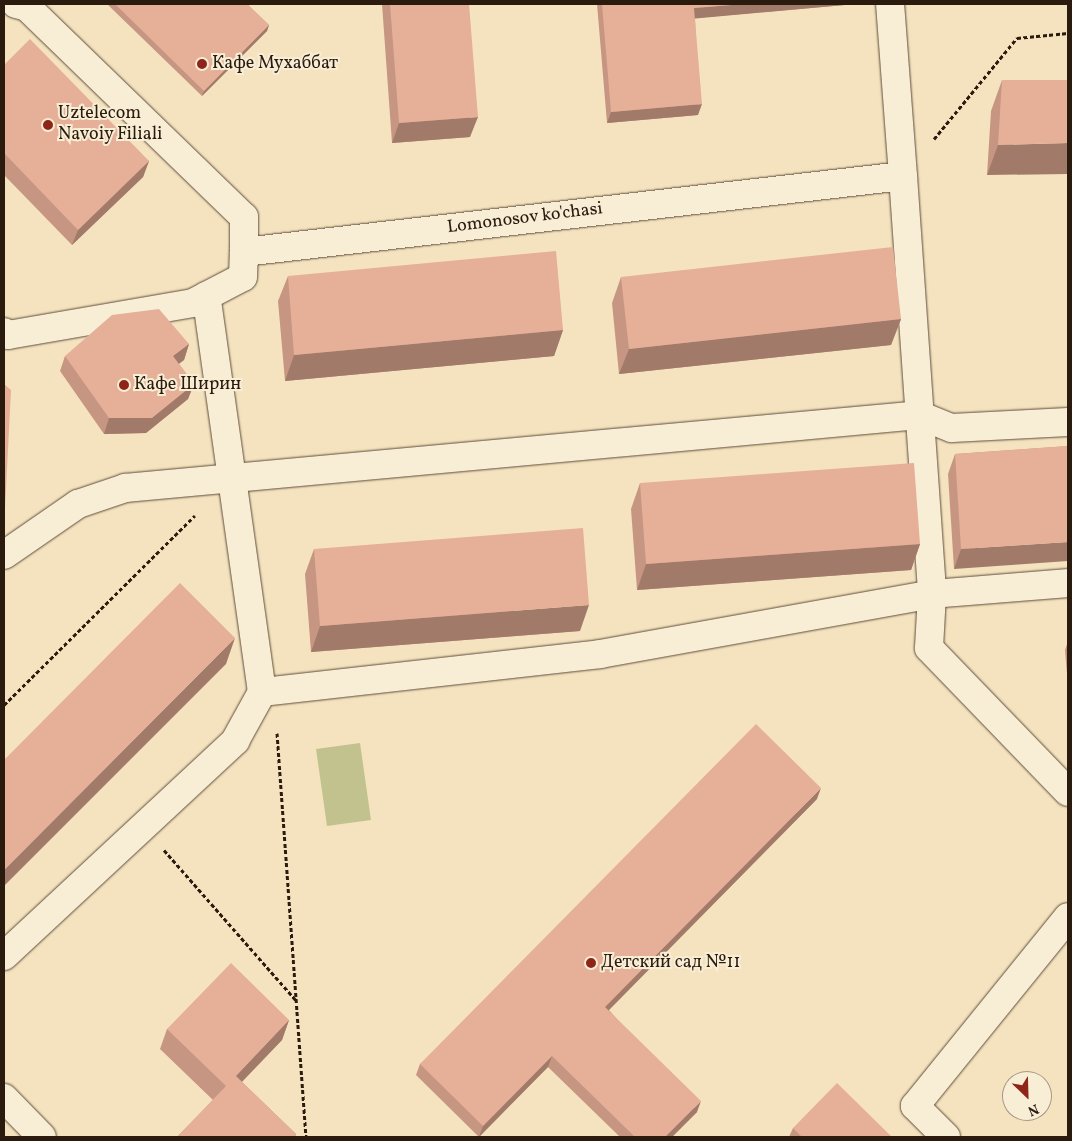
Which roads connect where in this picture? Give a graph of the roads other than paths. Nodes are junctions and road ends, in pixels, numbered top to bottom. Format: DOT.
graph roads {
  1 [pos="16,4"];
  2 [pos="890,4"];
  3 [pos="903,176"];
  4 [pos="244,252"];
  5 [pos="206,296"];
  6 [pos="6,333"];
  7 [pos="919,415"];
  8 [pos="1068,422"];
  9 [pos="232,478"];
  10 [pos="4,555"];
  11 [pos="1068,583"];
  12 [pos="932,594"];
  13 [pos="268,691"];
  14 [pos="1068,792"];
  15 [pos="1068,917"];
  16 [pos="4,956"];
  17 [pos="4,1098"];
  18 [pos="42,1137"];
  19 [pos="946,1137"];
  1 -- 4 [label="street"];
  2 -- 3 [label="street"];
  3 -- 4 [label="street, Lomonosov ko'chasi"];
  3 -- 7 [label="street"];
  4 -- 5 [label="street"];
  5 -- 6 [label="street"];
  5 -- 9 [label="street"];
  7 -- 8 [label="street"];
  7 -- 9 [label="street"];
  7 -- 12 [label="street"];
  9 -- 10 [label="street"];
  9 -- 13 [label="street"];
  11 -- 12 [label="street"];
  12 -- 13 [label="street"];
  12 -- 14 [label="street"];
  13 -- 16 [label="street"];
  15 -- 19 [label="street"];
  17 -- 18 [label="street"];
}
